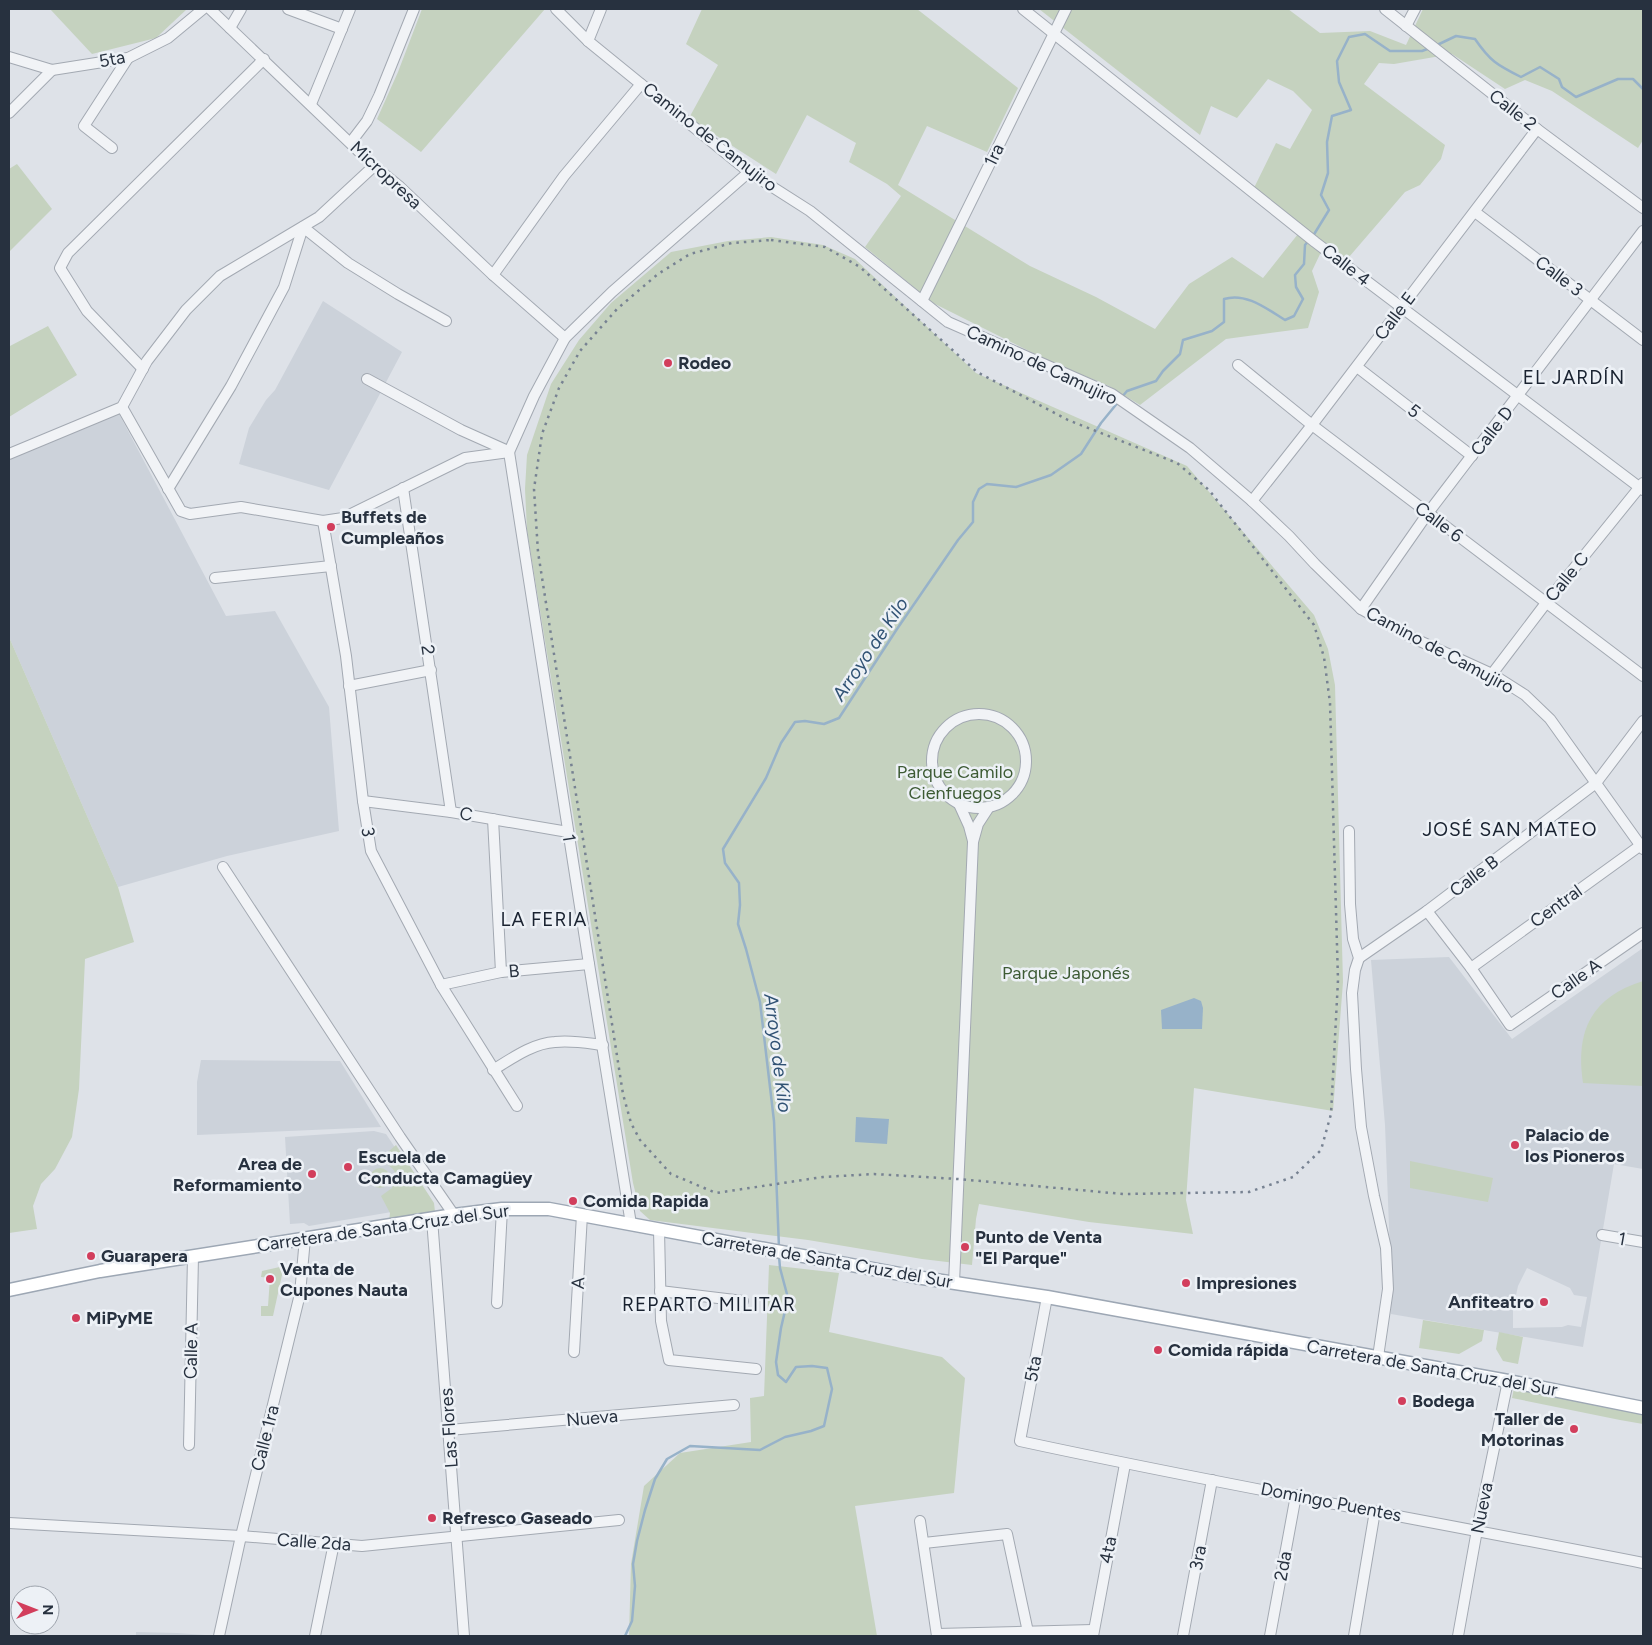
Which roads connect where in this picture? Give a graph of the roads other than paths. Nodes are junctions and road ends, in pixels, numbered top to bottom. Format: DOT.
graph roads {
  1 [pos="203,9"];
  2 [pos="210,9"];
  3 [pos="241,9"];
  4 [pos="288,9"];
  5 [pos="350,9"];
  6 [pos="414,9"];
  7 [pos="556,9"];
  8 [pos="601,9"];
  9 [pos="1023,9"];
  10 [pos="1066,9"];
  11 [pos="1385,9"];
  12 [pos="1415,9"];
  13 [pos="1406,26"];
  14 [pos="230,28"];
  15 [pos="342,29"];
  16 [pos="1054,33"];
  17 [pos="588,41"];
  18 [pos="9,57"];
  19 [pos="128,58"];
  20 [pos="264,59"];
  21 [pos="52,70"];
  22 [pos="641,84"];
  23 [pos="311,104"];
  24 [pos="9,114"];
  25 [pos="1537,129"];
  26 [pos="351,142"];
  27 [pos="112,148"];
  28 [pos="374,166"];
  29 [pos="749,172"];
  30 [pos="1643,208"];
  31 [pos="1474,212"];
  32 [pos="303,227"];
  33 [pos="1643,231"];
  34 [pos="493,274"];
  35 [pos="1591,300"];
  36 [pos="922,301"];
  37 [pos="1401,308"];
  38 [pos="446,321"];
  39 [pos="565,338"];
  40 [pos="1643,340"];
  41 [pos="1238,365"];
  42 [pos="1356,367"];
  43 [pos="143,369"];
  44 [pos="368,379"];
  45 [pos="1519,396"];
  46 [pos="122,407"];
  47 [pos="1312,425"];
  48 [pos="509,452"];
  49 [pos="9,454"];
  50 [pos="1472,456"];
  51 [pos="1642,487"];
  52 [pos="403,488"];
  53 [pos="168,489"];
  54 [pos="1252,501"];
  55 [pos="1428,513"];
  56 [pos="323,521"];
  57 [pos="331,566"];
  58 [pos="215,578"];
  59 [pos="1546,603"];
  60 [pos="1361,609"];
  61 [pos="431,670"];
  62 [pos="1492,674"];
  63 [pos="1643,676"];
  64 [pos="349,686"];
  65 [pos="1643,721"];
  66 [pos="1596,783"];
  67 [pos="363,801"];
  68 [pos="960,804"];
  69 [pos="989,807"];
  70 [pos="452,812"];
  71 [pos="493,819"];
  72 [pos="1349,831"];
  73 [pos="568,832"];
  74 [pos="973,842"];
  75 [pos="1642,847"];
  76 [pos="223,867"];
  77 [pos="1428,911"];
  78 [pos="1643,933"];
  79 [pos="1359,958"];
  80 [pos="589,964"];
  81 [pos="1471,968"];
  82 [pos="501,972"];
  83 [pos="441,985"];
  84 [pos="603,1045"];
  85 [pos="493,1070"];
  86 [pos="517,1106"];
  87 [pos="502,1209"];
  88 [pos="582,1214"];
  89 [pos="454,1215"];
  90 [pos="432,1219"];
  91 [pos="631,1224"];
  92 [pos="659,1230"];
  93 [pos="1602,1236"];
  94 [pos="306,1238"];
  95 [pos="1643,1242"];
  96 [pos="193,1256"];
  97 [pos="954,1283"];
  98 [pos="9,1290"];
  99 [pos="660,1291"];
  100 [pos="1047,1297"];
  101 [pos="743,1301"];
  102 [pos="498,1303"];
  103 [pos="574,1352"];
  104 [pos="1378,1357"];
  105 [pos="756,1369"];
  106 [pos="1508,1381"];
  107 [pos="734,1405"];
  108 [pos="1643,1408"];
  109 [pos="449,1430"];
  110 [pos="1020,1441"];
  111 [pos="189,1445"];
  112 [pos="1125,1464"];
  113 [pos="1212,1480"];
  114 [pos="1296,1495"];
  115 [pos="1375,1511"];
  116 [pos="619,1520"];
  117 [pos="920,1521"];
  118 [pos="9,1523"];
  119 [pos="1477,1530"];
  120 [pos="241,1536"];
  121 [pos="457,1537"];
  122 [pos="924,1543"];
  123 [pos="334,1544"];
  124 [pos="1643,1563"];
  125 [pos="1028,1632"];
  126 [pos="1093,1633"];
  127 [pos="937,1635"];
  128 [pos="219,1636"];
  129 [pos="315,1636"];
  130 [pos="464,1636"];
  131 [pos="1183,1636"];
  132 [pos="1270,1636"];
  133 [pos="1354,1636"];
  134 [pos="1458,1636"];
  1 -- 19 [label="street, 5ta"];
  2 -- 14 [label="street, Micropresa"];
  3 -- 14 [label="street"];
  4 -- 15 [label="street"];
  5 -- 15 [label="street"];
  6 -- 26 [label="street"];
  7 -- 17 [label="street, Camino de Camujiro"];
  8 -- 17 [label="street"];
  9 -- 16 [label="street"];
  10 -- 16 [label="street, 1ra"];
  11 -- 13 [label="street, Calle 2"];
  12 -- 13 [label="street"];
  13 -- 25 [label="street, Calle 2"];
  14 -- 20 [label="street, Micropresa"];
  15 -- 23 [label="street"];
  16 -- 36 [label="street, 1ra"];
  16 -- 37 [label="street, Calle 4"];
  17 -- 22 [label="street, Camino de Camujiro"];
  18 -- 21 [label="street, 5ta"];
  19 -- 21 [label="street, 5ta"];
  19 -- 27 [label="street"];
  20 -- 23 [label="street, Micropresa"];
  20 -- 43 [label="street"];
  21 -- 24 [label="street"];
  22 -- 29 [label="street, Camino de Camujiro"];
  22 -- 34 [label="street"];
  23 -- 26 [label="street, Micropresa"];
  25 -- 30 [label="street, Calle 2"];
  25 -- 31 [label="street, Calle E"];
  26 -- 28 [label="street, Micropresa"];
  28 -- 32 [label="street"];
  28 -- 34 [label="street, Micropresa"];
  29 -- 36 [label="street, Camino de Camujiro"];
  29 -- 39 [label="street"];
  31 -- 35 [label="street, Calle 3"];
  31 -- 37 [label="street, Calle E"];
  32 -- 38 [label="street"];
  32 -- 43 [label="street"];
  32 -- 53 [label="street"];
  33 -- 35 [label="street, Calle D"];
  34 -- 39 [label="street, Micropresa"];
  35 -- 40 [label="street, Calle 3"];
  35 -- 45 [label="street, Calle D"];
  36 -- 54 [label="street, Camino de Camujiro"];
  37 -- 42 [label="street, Calle E"];
  37 -- 45 [label="street, Calle 4"];
  39 -- 48 [label="street"];
  41 -- 47 [label="street, Calle 6"];
  42 -- 47 [label="street, Calle E"];
  42 -- 50 [label="street, 5"];
  43 -- 46 [label="street"];
  44 -- 48 [label="street"];
  45 -- 50 [label="street, Calle D"];
  45 -- 51 [label="street, Calle 4"];
  46 -- 49 [label="street"];
  46 -- 53 [label="street"];
  47 -- 54 [label="street, Calle E"];
  47 -- 55 [label="street, Calle 6"];
  48 -- 52 [label="street"];
  48 -- 73 [label="street, 1"];
  50 -- 55 [label="street, Calle D"];
  51 -- 59 [label="street, Calle C"];
  52 -- 56 [label="street"];
  52 -- 61 [label="street, 2"];
  53 -- 56 [label="street"];
  54 -- 60 [label="street, Camino de Camujiro"];
  55 -- 59 [label="street, Calle 6"];
  55 -- 60 [label="street, Calle D"];
  56 -- 57 [label="street, 3"];
  57 -- 58 [label="street"];
  57 -- 64 [label="street, 3"];
  59 -- 62 [label="street, Calle C"];
  59 -- 63 [label="street, Calle 6"];
  60 -- 62 [label="street, Camino de Camujiro"];
  61 -- 64 [label="street"];
  61 -- 70 [label="street, 2"];
  62 -- 66 [label="street, Camino de Camujiro"];
  64 -- 67 [label="street, 3"];
  65 -- 66 [label="street, Calle B"];
  66 -- 75 [label="street, Camino de Camujiro"];
  66 -- 77 [label="street, Calle B"];
  67 -- 70 [label="street, C"];
  67 -- 83 [label="street, 3"];
  68 -- 69 [label="street"];
  68 -- 69 [label="street"];
  68 -- 74 [label="street"];
  69 -- 74 [label="street"];
  70 -- 71 [label="street, C"];
  71 -- 73 [label="street, C"];
  71 -- 82 [label="street"];
  72 -- 79 [label="street"];
  73 -- 80 [label="street, 1"];
  74 -- 97 [label="street"];
  75 -- 81 [label="street, Central"];
  76 -- 89 [label="street"];
  77 -- 79 [label="street, Calle B"];
  77 -- 81 [label="street"];
  78 -- 81 [label="street, Calle A"];
  79 -- 104 [label="street"];
  80 -- 82 [label="street, B"];
  80 -- 84 [label="street, 1"];
  82 -- 83 [label="street, B"];
  83 -- 85 [label="street, 3"];
  84 -- 85 [label="street"];
  84 -- 91 [label="street, 1"];
  85 -- 86 [label="street, 3"];
  87 -- 88 [label="main road, Carretera de Santa Cruz del Sur"];
  87 -- 89 [label="main road, Carretera de Santa Cruz del Sur"];
  87 -- 102 [label="street"];
  88 -- 91 [label="main road, Carretera de Santa Cruz del Sur"];
  88 -- 103 [label="street, A"];
  89 -- 90 [label="main road, Carretera de Santa Cruz del Sur"];
  90 -- 94 [label="main road, Carretera de Santa Cruz del Sur"];
  90 -- 109 [label="street, Las Flores"];
  91 -- 92 [label="main road, Carretera de Santa Cruz del Sur"];
  92 -- 97 [label="main road, Carretera de Santa Cruz del Sur"];
  92 -- 99 [label="street"];
  93 -- 95 [label="street, 1"];
  94 -- 96 [label="main road, Carretera de Santa Cruz del Sur"];
  94 -- 120 [label="street, Calle 1ra"];
  96 -- 98 [label="main road, Carretera de Santa Cruz del Sur"];
  96 -- 111 [label="street, Calle A"];
  97 -- 100 [label="main road, Carretera de Santa Cruz del Sur"];
  99 -- 101 [label="street"];
  99 -- 105 [label="street"];
  100 -- 104 [label="main road, Carretera de Santa Cruz del Sur"];
  100 -- 110 [label="street, 5ta"];
  104 -- 106 [label="main road, Carretera de Santa Cruz del Sur"];
  106 -- 108 [label="main road, Carretera de Santa Cruz del Sur"];
  106 -- 119 [label="street, Nueva"];
  107 -- 109 [label="street, Nueva"];
  109 -- 121 [label="street, Las Flores"];
  110 -- 112 [label="street, Domingo Puentes"];
  112 -- 113 [label="street, Domingo Puentes"];
  112 -- 126 [label="street, 4ta"];
  113 -- 114 [label="street, Domingo Puentes"];
  113 -- 131 [label="street, 3ra"];
  114 -- 115 [label="street, Domingo Puentes"];
  114 -- 132 [label="street, 2da"];
  115 -- 119 [label="street, Domingo Puentes"];
  115 -- 133 [label="street"];
  116 -- 121 [label="street, Calle 2da"];
  117 -- 122 [label="street"];
  118 -- 120 [label="street, Calle 2da"];
  119 -- 124 [label="street, Domingo Puentes"];
  119 -- 134 [label="street, Nueva"];
  120 -- 123 [label="street, Calle 2da"];
  120 -- 128 [label="street, Calle 1ra"];
  121 -- 123 [label="street, Calle 2da"];
  121 -- 130 [label="street, Las Flores"];
  122 -- 125 [label="street"];
  122 -- 127 [label="street"];
  123 -- 129 [label="street"];
  125 -- 126 [label="street"];
  125 -- 127 [label="street"];
}
